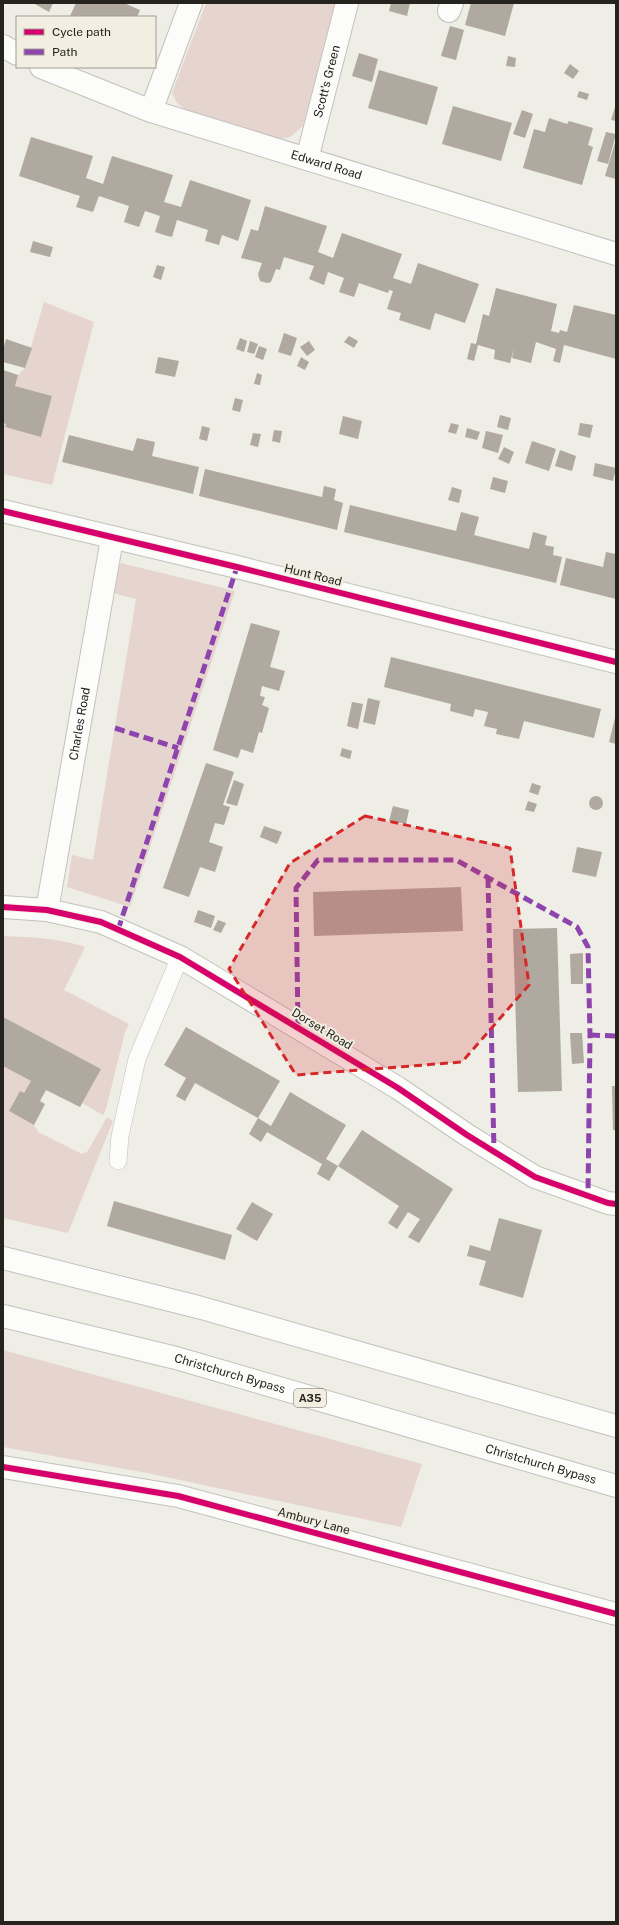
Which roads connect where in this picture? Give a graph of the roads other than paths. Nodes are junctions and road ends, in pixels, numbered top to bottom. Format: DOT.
graph roads {
  1 [pos="191,3"];
  2 [pos="347,3"];
  3 [pos="3,46"];
  4 [pos="16,53"];
  5 [pos="44,68"];
  6 [pos="151,111"];
  7 [pos="307,160"];
  8 [pos="616,254"];
  9 [pos="3,511"];
  10 [pos="112,539"];
  11 [pos="616,662"];
  12 [pos="3,907"];
  13 [pos="47,910"];
  14 [pos="180,957"];
  15 [pos="118,1161"];
  16 [pos="616,1204"];
  17 [pos="3,1258"];
  18 [pos="3,1316"];
  19 [pos="616,1426"];
  20 [pos="3,1467"];
  21 [pos="616,1486"];
  22 [pos="616,1614"];
  1 -- 6 [label="street"];
  2 -- 7 [label="street, Scott's Green"];
  3 -- 4 [label="street"];
  5 -- 6 [label="street, Edward Road"];
  6 -- 7 [label="street, Edward Road"];
  7 -- 8 [label="street, Edward Road"];
  9 -- 10 [label="street, Hunt Road"];
  10 -- 11 [label="street, Hunt Road"];
  10 -- 13 [label="street, Charles Road"];
  12 -- 13 [label="street, Dorset Road"];
  13 -- 14 [label="street, Dorset Road"];
  14 -- 15 [label="lane"];
  14 -- 16 [label="street, Dorset Road"];
  17 -- 19 [label="street"];
  18 -- 21 [label="street, Christchurch Bypass / A35"];
  20 -- 22 [label="street, Ambury Lane"];
}
